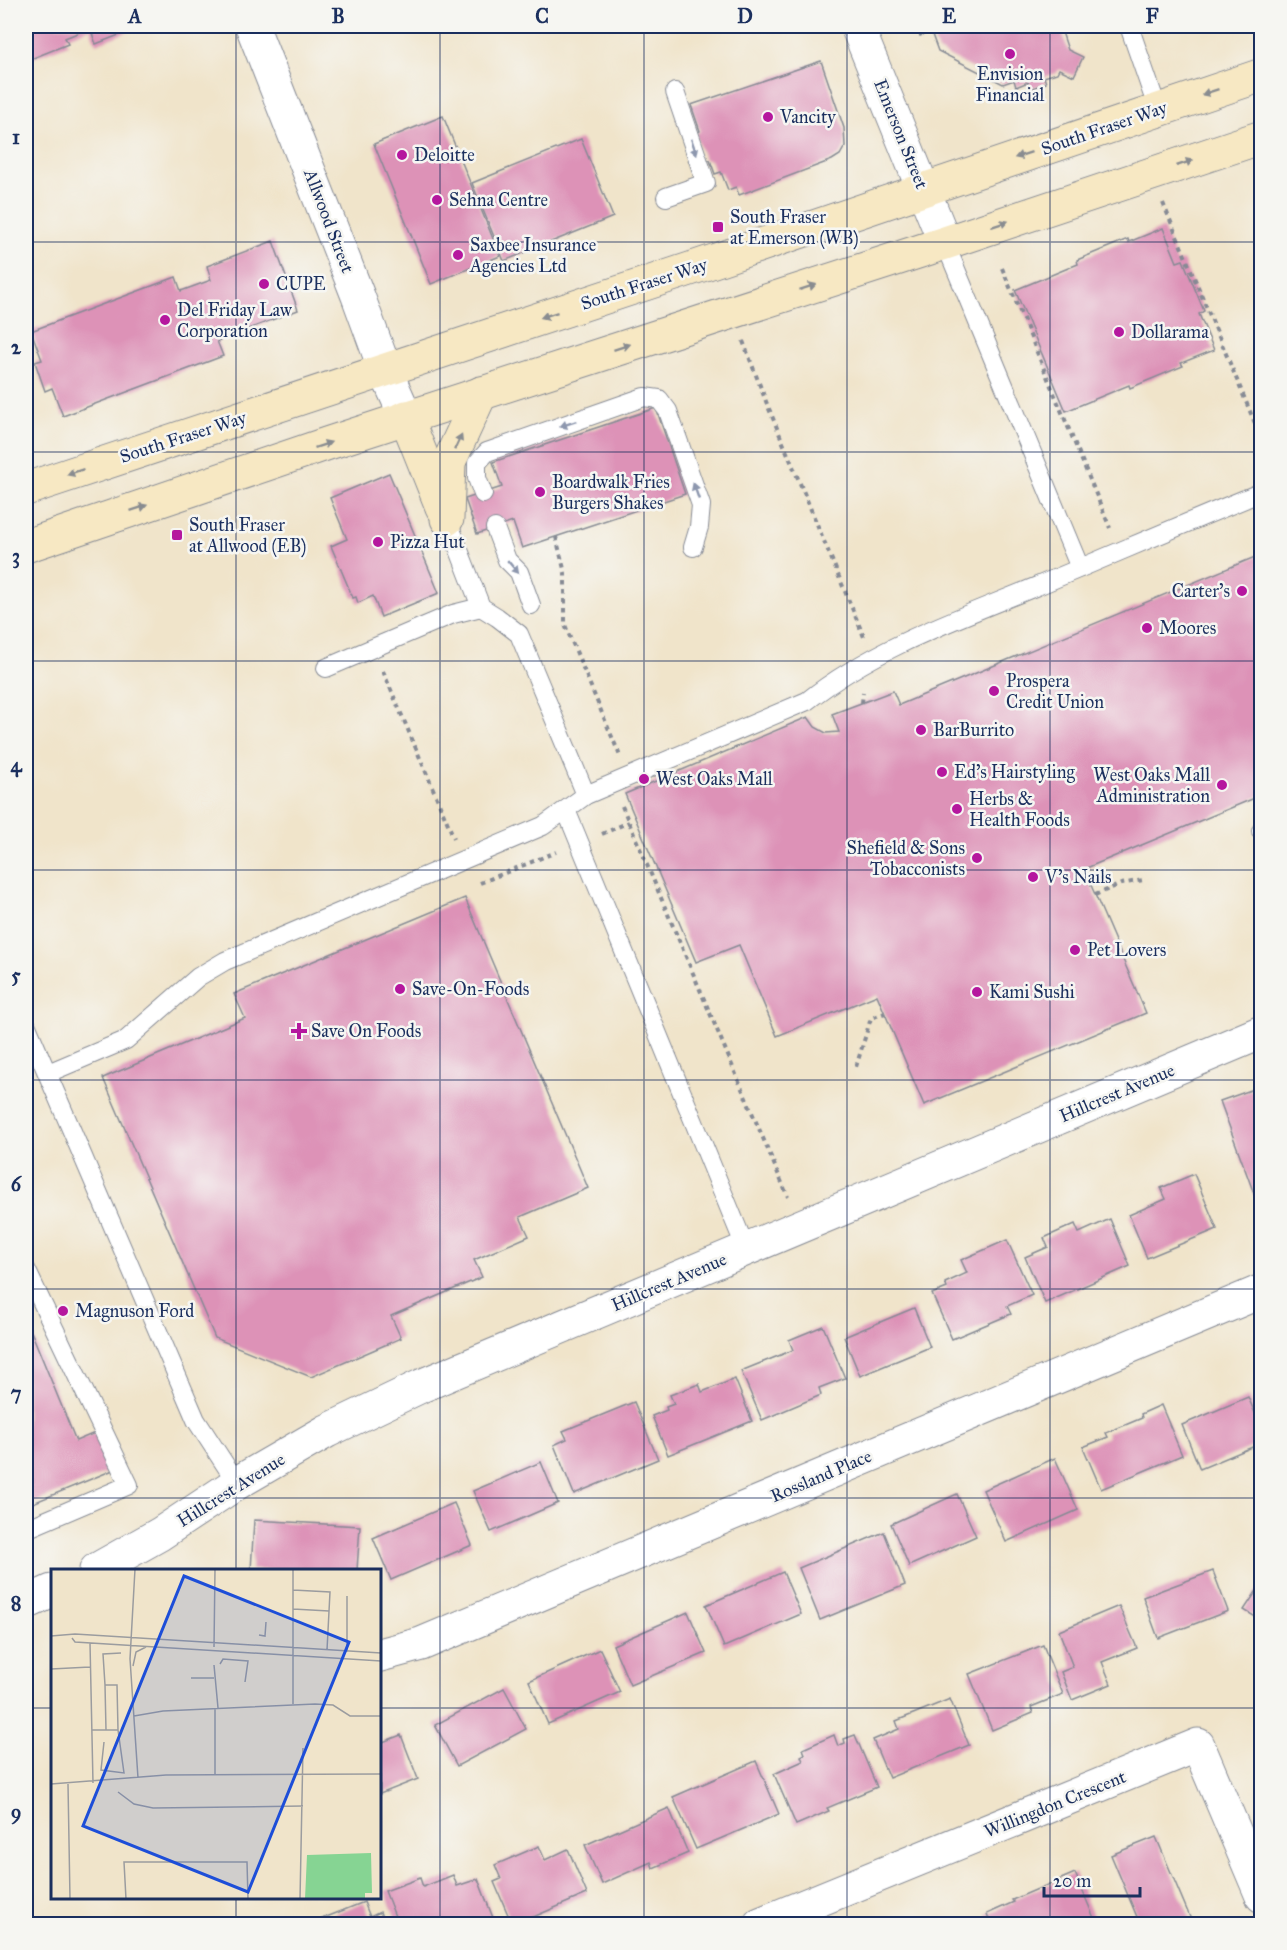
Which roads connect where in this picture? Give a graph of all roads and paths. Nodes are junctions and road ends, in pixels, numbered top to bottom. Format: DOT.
graph roads {
  1 [pos="252,26"];
  2 [pos="857,26"];
  3 [pos="1129,26"];
  4 [pos="1262,75"];
  5 [pos="675,92"];
  6 [pos="1158,110"];
  7 [pos="1262,137"];
  8 [pos="1152,174"];
  9 [pos="923,190"];
  10 [pos="666,197"];
  11 [pos="945,243"];
  12 [pos="1002,268"];
  13 [pos="735,311"];
  14 [pos="385,370"];
  15 [pos="480,393"];
  16 [pos="406,417"];
  17 [pos="1262,440"];
  18 [pos="26,489"];
  19 [pos="1262,492"];
  20 [pos="483,494"];
  21 [pos="447,519"];
  22 [pos="495,528"];
  23 [pos="556,537"];
  24 [pos="26,546"];
  25 [pos="693,547"];
  26 [pos="1119,551"];
  27 [pos="1080,568"];
  28 [pos="531,605"];
  29 [pos="481,607"];
  30 [pos="374,648"];
  31 [pos="866,662"];
  32 [pos="326,668"];
  33 [pos="862,703"];
  34 [pos="620,779"];
  35 [pos="586,795"];
  36 [pos="566,810"];
  37 [pos="463,860"];
  38 [pos="1143,879"];
  39 [pos="1095,895"];
  40 [pos="885,1013"];
  41 [pos="26,1024"];
  42 [pos="1262,1032"];
  43 [pos="855,1067"];
  44 [pos="48,1073"];
  45 [pos="800,1225"];
  46 [pos="746,1249"];
  47 [pos="26,1269"];
  48 [pos="1262,1291"];
  49 [pos="237,1483"];
  50 [pos="26,1529"];
  51 [pos="98,1569"];
  52 [pos="51,1580"];
  53 [pos="26,1585"];
  54 [pos="51,1591"];
  55 [pos="26,1603"];
  56 [pos="381,1655"];
  57 [pos="1262,1896"];
  58 [pos="760,1924"];
  1 -- 14 [label="street, Allwood Street"];
  2 -- 9 [label="street, Emerson Street"];
  3 -- 6 [label="lane"];
  4 -- 6 [label="main road, South Fraser Way, one-way"];
  5 -- 10 [label="lane, one-way"];
  6 -- 9 [label="main road, South Fraser Way, one-way"];
  8 -- 7 [label="main road, one-way"];
  11 -- 8 [label="main road, one-way"];
  8 -- 17 [label="path"];
  9 -- 11 [label="street, Emerson Street"];
  9 -- 14 [label="main road, South Fraser Way, one-way"];
  13 -- 11 [label="main road, one-way"];
  11 -- 27 [label="lane"];
  12 -- 26 [label="path"];
  15 -- 13 [label="main road, one-way"];
  13 -- 31 [label="path"];
  14 -- 16 [label="street, Allwood Street"];
  14 -- 18 [label="main road, South Fraser Way, one-way"];
  15 -- 16 [label="main road"];
  21 -- 15 [label="main road, one-way"];
  16 -- 21 [label="main road"];
  24 -- 16 [label="main road, one-way"];
  19 -- 26 [label="lane"];
  25 -- 20 [label="lane, one-way"];
  21 -- 29 [label="lane"];
  22 -- 28 [label="lane, one-way"];
  23 -- 34 [label="path"];
  26 -- 27 [label="lane"];
  27 -- 31 [label="lane"];
  29 -- 30 [label="lane"];
  29 -- 35 [label="lane"];
  30 -- 32 [label="lane"];
  30 -- 37 [label="path"];
  31 -- 33 [label="path"];
  31 -- 34 [label="lane"];
  34 -- 35 [label="lane"];
  34 -- 45 [label="path"];
  35 -- 36 [label="lane"];
  36 -- 37 [label="lane"];
  36 -- 46 [label="lane"];
  37 -- 44 [label="lane"];
  38 -- 39 [label="path"];
  40 -- 43 [label="path"];
  41 -- 44 [label="lane"];
  42 -- 45 [label="street, Hillcrest Avenue"];
  44 -- 49 [label="lane"];
  45 -- 46 [label="street, Hillcrest Avenue"];
  46 -- 49 [label="street, Hillcrest Avenue"];
  47 -- 50 [label="lane"];
  48 -- 56 [label="street, Rossland Place"];
  49 -- 51 [label="street, Hillcrest Avenue"];
  52 -- 53 [label="street"];
  54 -- 55 [label="street"];
  57 -- 58 [label="street, Willingdon Crescent"];
}
